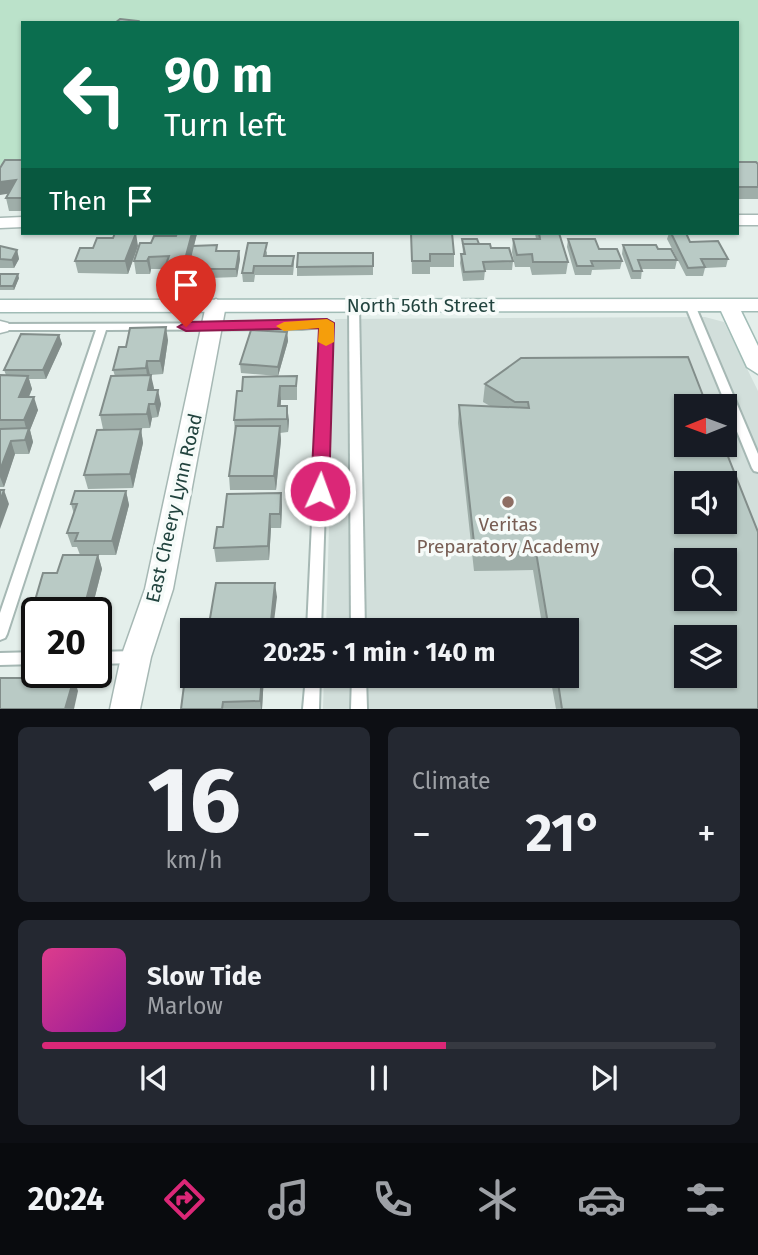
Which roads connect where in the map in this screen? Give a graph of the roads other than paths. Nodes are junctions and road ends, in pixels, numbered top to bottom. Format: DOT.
graph roads {
  1 [pos="739,220"];
  2 [pos="758,220"];
  3 [pos="21,222"];
  4 [pos="0,223"];
  5 [pos="354,305"];
  6 [pos="690,305"];
  7 [pos="728,305"];
  8 [pos="758,305"];
  9 [pos="0,306"];
  10 [pos="215,316"];
  11 [pos="0,327"];
  12 [pos="102,327"];
  13 [pos="758,367"];
  14 [pos="758,467"];
  15 [pos="315,618"];
  16 [pos="358,618"];
  17 [pos="0,634"];
  18 [pos="112,657"];
  19 [pos="136,657"];
  20 [pos="21,658"];
  21 [pos="0,659"];
  22 [pos="312,688"];
  23 [pos="359,688"];
  24 [pos="125,709"];
  25 [pos="311,709"];
  26 [pos="359,709"];
  1 -- 2 [label="main road"];
  3 -- 4 [label="main road"];
  5 -- 6 [label="main road, North 56th Street"];
  5 -- 10 [label="main road, North 56th Street"];
  5 -- 16 [label="lane"];
  6 -- 7 [label="main road, North 56th Street"];
  6 -- 14 [label="lane"];
  7 -- 8 [label="main road, North 56th Street"];
  7 -- 13 [label="main road"];
  9 -- 10 [label="main road, North 56th Street"];
  10 -- 12 [label="lane"];
  10 -- 15 [label="lane"];
  10 -- 19 [label="main road, East Cheery Lynn Road"];
  11 -- 12 [label="lane"];
  12 -- 17 [label="lane"];
  18 -- 19 [label="lane"];
  19 -- 24 [label="main road, East Cheery Lynn Road"];
  20 -- 21 [label="lane"];
  22 -- 25 [label="lane"];
  23 -- 26 [label="lane"];
}
